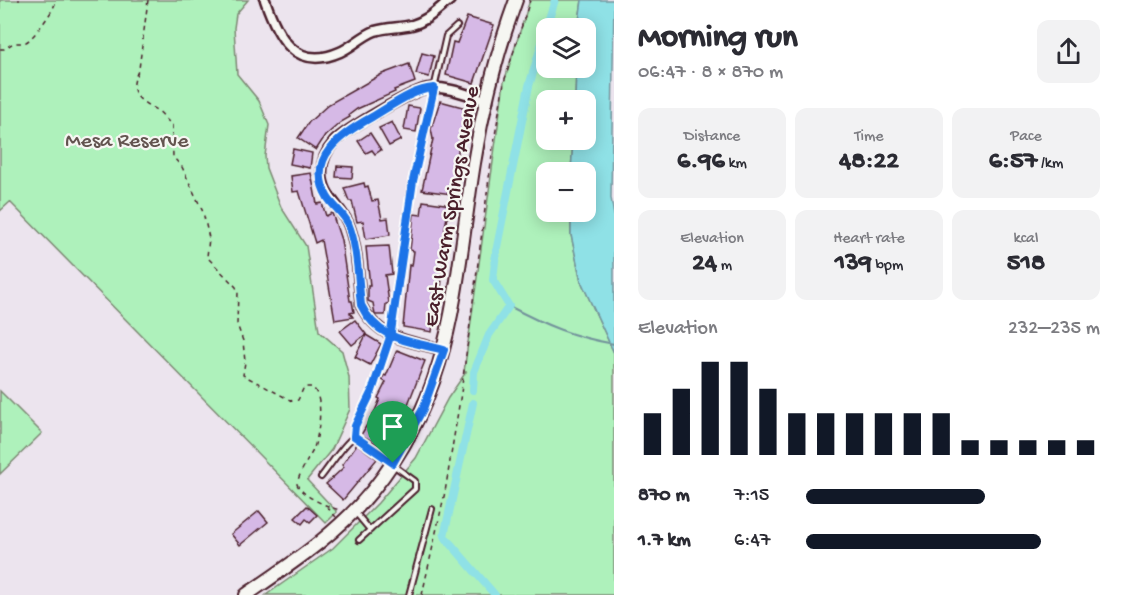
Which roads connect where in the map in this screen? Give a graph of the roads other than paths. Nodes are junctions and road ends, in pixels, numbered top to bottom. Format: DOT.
graph roads {
  1 [pos="265,0"];
  2 [pos="450,0"];
  3 [pos="516,0"];
  4 [pos="457,26"];
  5 [pos="434,88"];
  6 [pos="488,101"];
  7 [pos="390,336"];
  8 [pos="444,350"];
  9 [pos="354,436"];
  10 [pos="393,463"];
  11 [pos="321,477"];
  12 [pos="432,509"];
  13 [pos="345,515"];
  14 [pos="370,530"];
  15 [pos="359,540"];
  16 [pos="246,595"];
  17 [pos="409,595"];
  1 -- 2 [label="street"];
  3 -- 6 [label="street, East Warm Springs Avenue"];
  4 -- 5 [label="lane"];
  5 -- 6 [label="street"];
  5 -- 7 [label="lane"];
  5 -- 7 [label="street"];
  6 -- 8 [label="street, East Warm Springs Avenue"];
  7 -- 8 [label="street"];
  7 -- 9 [label="lane"];
  8 -- 10 [label="street, East Warm Springs Avenue"];
  9 -- 10 [label="lane"];
  9 -- 11 [label="lane"];
  10 -- 13 [label="street, East Warm Springs Avenue"];
  10 -- 14 [label="lane"];
  12 -- 17 [label="lane"];
  13 -- 14 [label="lane"];
  13 -- 16 [label="street, East Warm Springs Avenue"];
  14 -- 15 [label="lane"];
}
